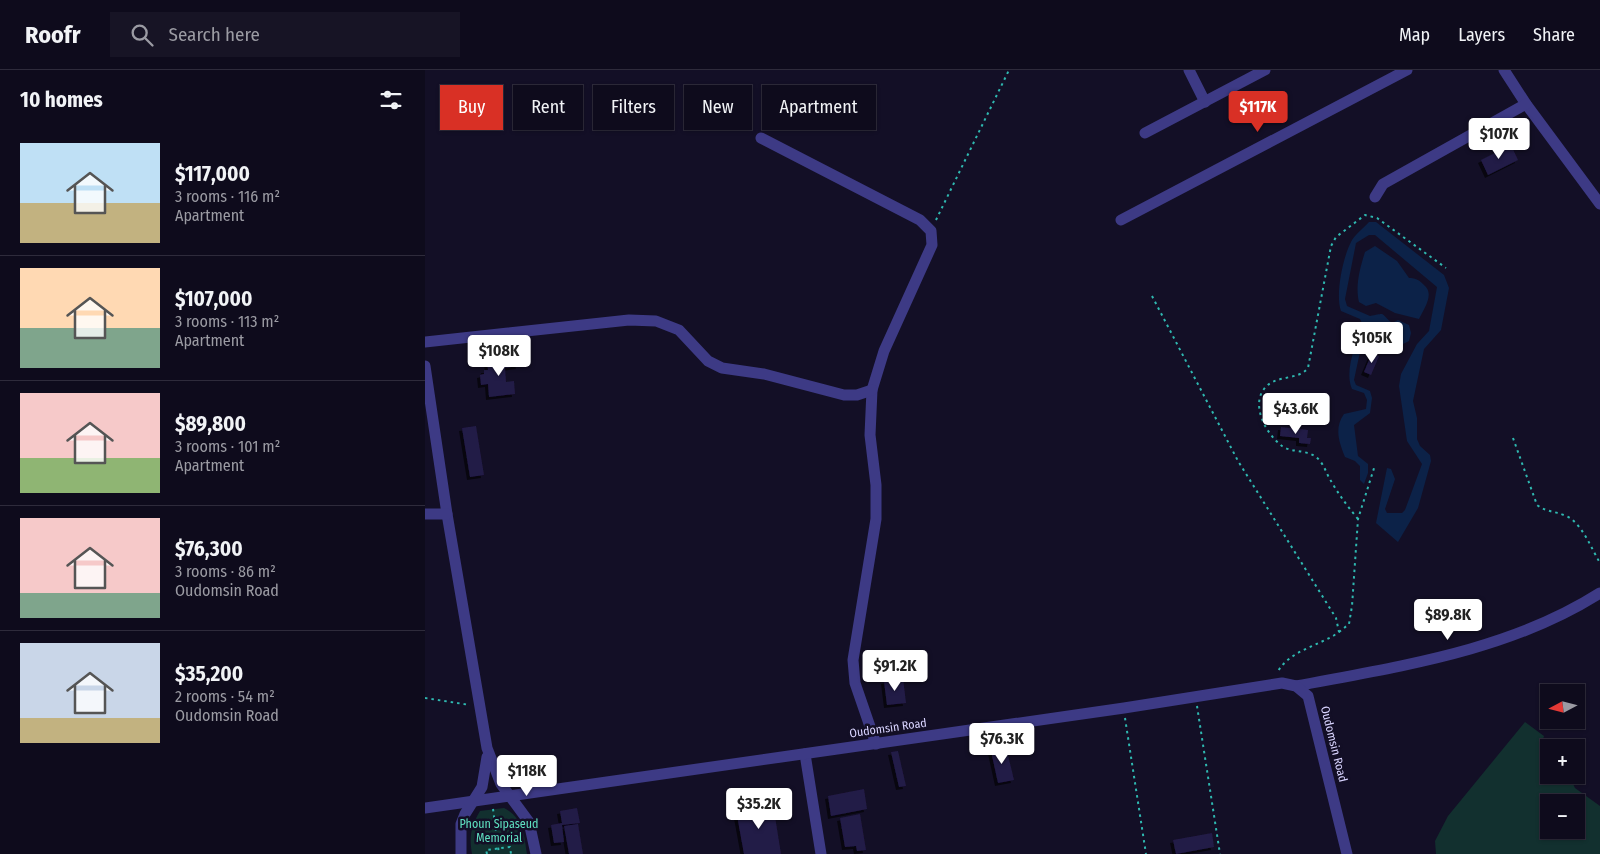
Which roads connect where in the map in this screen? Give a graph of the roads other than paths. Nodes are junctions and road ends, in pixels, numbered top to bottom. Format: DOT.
graph roads {
  1 [pos="1189,70"];
  2 [pos="1265,70"];
  3 [pos="1407,70"];
  4 [pos="1505,70"];
  5 [pos="1205,102"];
  6 [pos="1526,104"];
  7 [pos="1145,133"];
  8 [pos="761,138"];
  9 [pos="1375,197"];
  10 [pos="1600,204"];
  11 [pos="1121,220"];
  12 [pos="425,342"];
  13 [pos="425,366"];
  14 [pos="871,390"];
  15 [pos="425,514"];
  16 [pos="447,514"];
  17 [pos="1600,593"];
  18 [pos="1296,686"];
  19 [pos="876,744"];
  20 [pos="487,748"];
  21 [pos="805,754"];
  22 [pos="510,796"];
  23 [pos="475,801"];
  24 [pos="425,808"];
  25 [pos="461,854"];
  26 [pos="536,854"];
  27 [pos="821,854"];
  28 [pos="1347,854"];
  1 -- 5 [label="street"];
  2 -- 5 [label="street"];
  3 -- 11 [label="street"];
  4 -- 6 [label="street"];
  5 -- 7 [label="street"];
  6 -- 9 [label="street"];
  6 -- 10 [label="street"];
  8 -- 14 [label="street"];
  12 -- 14 [label="street"];
  13 -- 16 [label="street"];
  14 -- 19 [label="street"];
  15 -- 16 [label="street"];
  16 -- 20 [label="street"];
  17 -- 18 [label="street"];
  18 -- 19 [label="street, Oudomsin Road"];
  18 -- 28 [label="street, Oudomsin Road"];
  19 -- 21 [label="street, Oudomsin Road"];
  20 -- 22 [label="street"];
  20 -- 23 [label="street"];
  21 -- 22 [label="street, Oudomsin Road"];
  21 -- 27 [label="street"];
  22 -- 23 [label="street, Oudomsin Road"];
  22 -- 26 [label="street"];
  23 -- 24 [label="street, Oudomsin Road"];
  23 -- 25 [label="street"];
}
